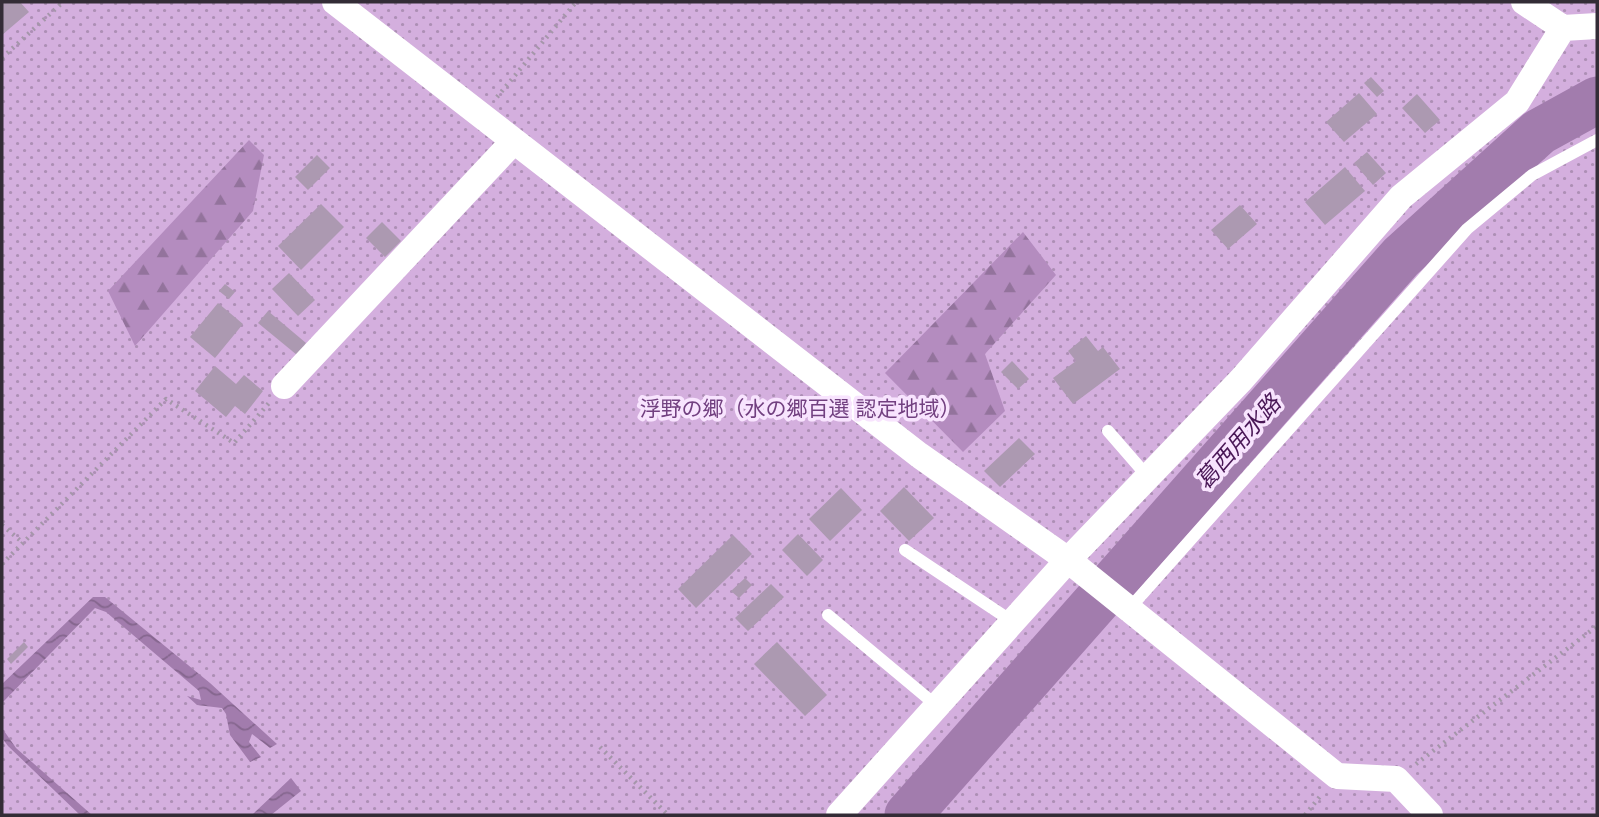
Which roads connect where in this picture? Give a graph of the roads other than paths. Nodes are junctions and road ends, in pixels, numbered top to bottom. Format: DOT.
graph roads {
  1 [pos="335,2"];
  2 [pos="1524,2"];
  3 [pos="1597,26"];
  4 [pos="1563,27"];
  5 [pos="1597,140"];
  6 [pos="513,142"];
  7 [pos="284,386"];
  8 [pos="1108,431"];
  9 [pos="1148,477"];
  10 [pos="905,550"];
  11 [pos="1074,566"];
  12 [pos="1125,606"];
  13 [pos="828,615"];
  14 [pos="1013,622"];
  15 [pos="937,706"];
  16 [pos="839,815"];
  17 [pos="1430,815"];
  1 -- 6 [label="street"];
  2 -- 4 [label="street"];
  3 -- 4 [label="street"];
  4 -- 9 [label="street"];
  5 -- 12 [label="lane"];
  6 -- 7 [label="street"];
  6 -- 11 [label="street"];
  8 -- 9 [label="lane"];
  9 -- 11 [label="street"];
  10 -- 14 [label="lane"];
  11 -- 12 [label="street"];
  11 -- 14 [label="street"];
  12 -- 17 [label="street"];
  13 -- 15 [label="lane"];
  14 -- 15 [label="street"];
  15 -- 16 [label="street"];
}
